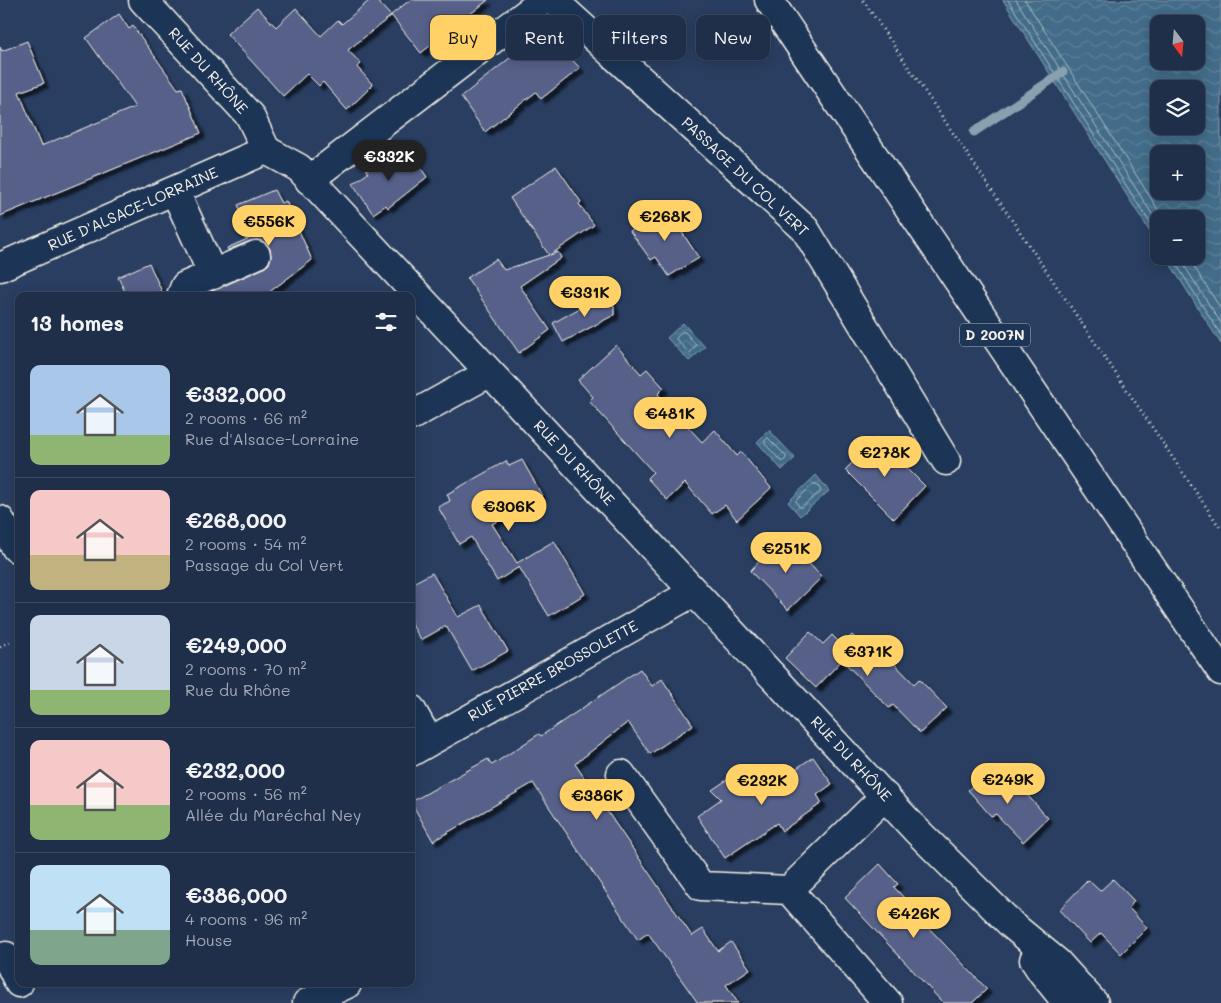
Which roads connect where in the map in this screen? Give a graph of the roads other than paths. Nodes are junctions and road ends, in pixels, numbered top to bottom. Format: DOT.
graph roads {
  1 [pos="143,0"];
  2 [pos="544,0"];
  3 [pos="553,0"];
  4 [pos="770,0"];
  5 [pos="266,150"];
  6 [pos="310,180"];
  7 [pos="175,191"];
  8 [pos="256,255"];
  9 [pos="0,267"];
  10 [pos="213,274"];
  11 [pos="183,292"];
  12 [pos="414,292"];
  13 [pos="415,293"];
  14 [pos="489,372"];
  15 [pos="415,414"];
  16 [pos="946,461"];
  17 [pos="0,520"];
  18 [pos="15,546"];
  19 [pos="694,592"];
  20 [pos="1221,671"];
  21 [pos="415,725"];
  22 [pos="420,746"];
  23 [pos="622,774"];
  24 [pos="885,796"];
  25 [pos="789,890"];
  26 [pos="1012,925"];
  27 [pos="8,955"];
  28 [pos="15,973"];
  29 [pos="21,987"];
  30 [pos="341,987"];
  31 [pos="28,1003"];
  32 [pos="308,1003"];
  33 [pos="888,1003"];
  34 [pos="1067,1003"];
  35 [pos="1094,1003"];
  1 -- 5 [label="street, RUE DU RHÔNE"];
  2 -- 6 [label="street"];
  3 -- 16 [label="street, PASSAGE DU COL VERT"];
  4 -- 20 [label="street, D 2007N"];
  5 -- 6 [label="street, RUE DU RHÔNE"];
  5 -- 7 [label="street, RUE D'ALSACE-LORRAINE"];
  6 -- 12 [label="street, RUE DU RHÔNE"];
  7 -- 9 [label="street, RUE D'ALSACE-LORRAINE"];
  7 -- 10 [label="street"];
  8 -- 10 [label="street"];
  10 -- 11 [label="street"];
  13 -- 14 [label="street, RUE DU RHÔNE"];
  14 -- 15 [label="street"];
  14 -- 19 [label="street, RUE DU RHÔNE"];
  17 -- 18 [label="street"];
  19 -- 22 [label="street, RUE PIERRE BROSSOLETTE"];
  19 -- 24 [label="street, RUE DU RHÔNE"];
  21 -- 22 [label="street"];
  23 -- 25 [label="street"];
  24 -- 25 [label="street"];
  24 -- 26 [label="street, RUE DU RHÔNE"];
  25 -- 33 [label="street"];
  26 -- 34 [label="street, RUE DU RHÔNE"];
  26 -- 35 [label="street, RUE DU RHÔNE"];
  27 -- 28 [label="street"];
  29 -- 31 [label="street"];
  30 -- 32 [label="street"];
}
